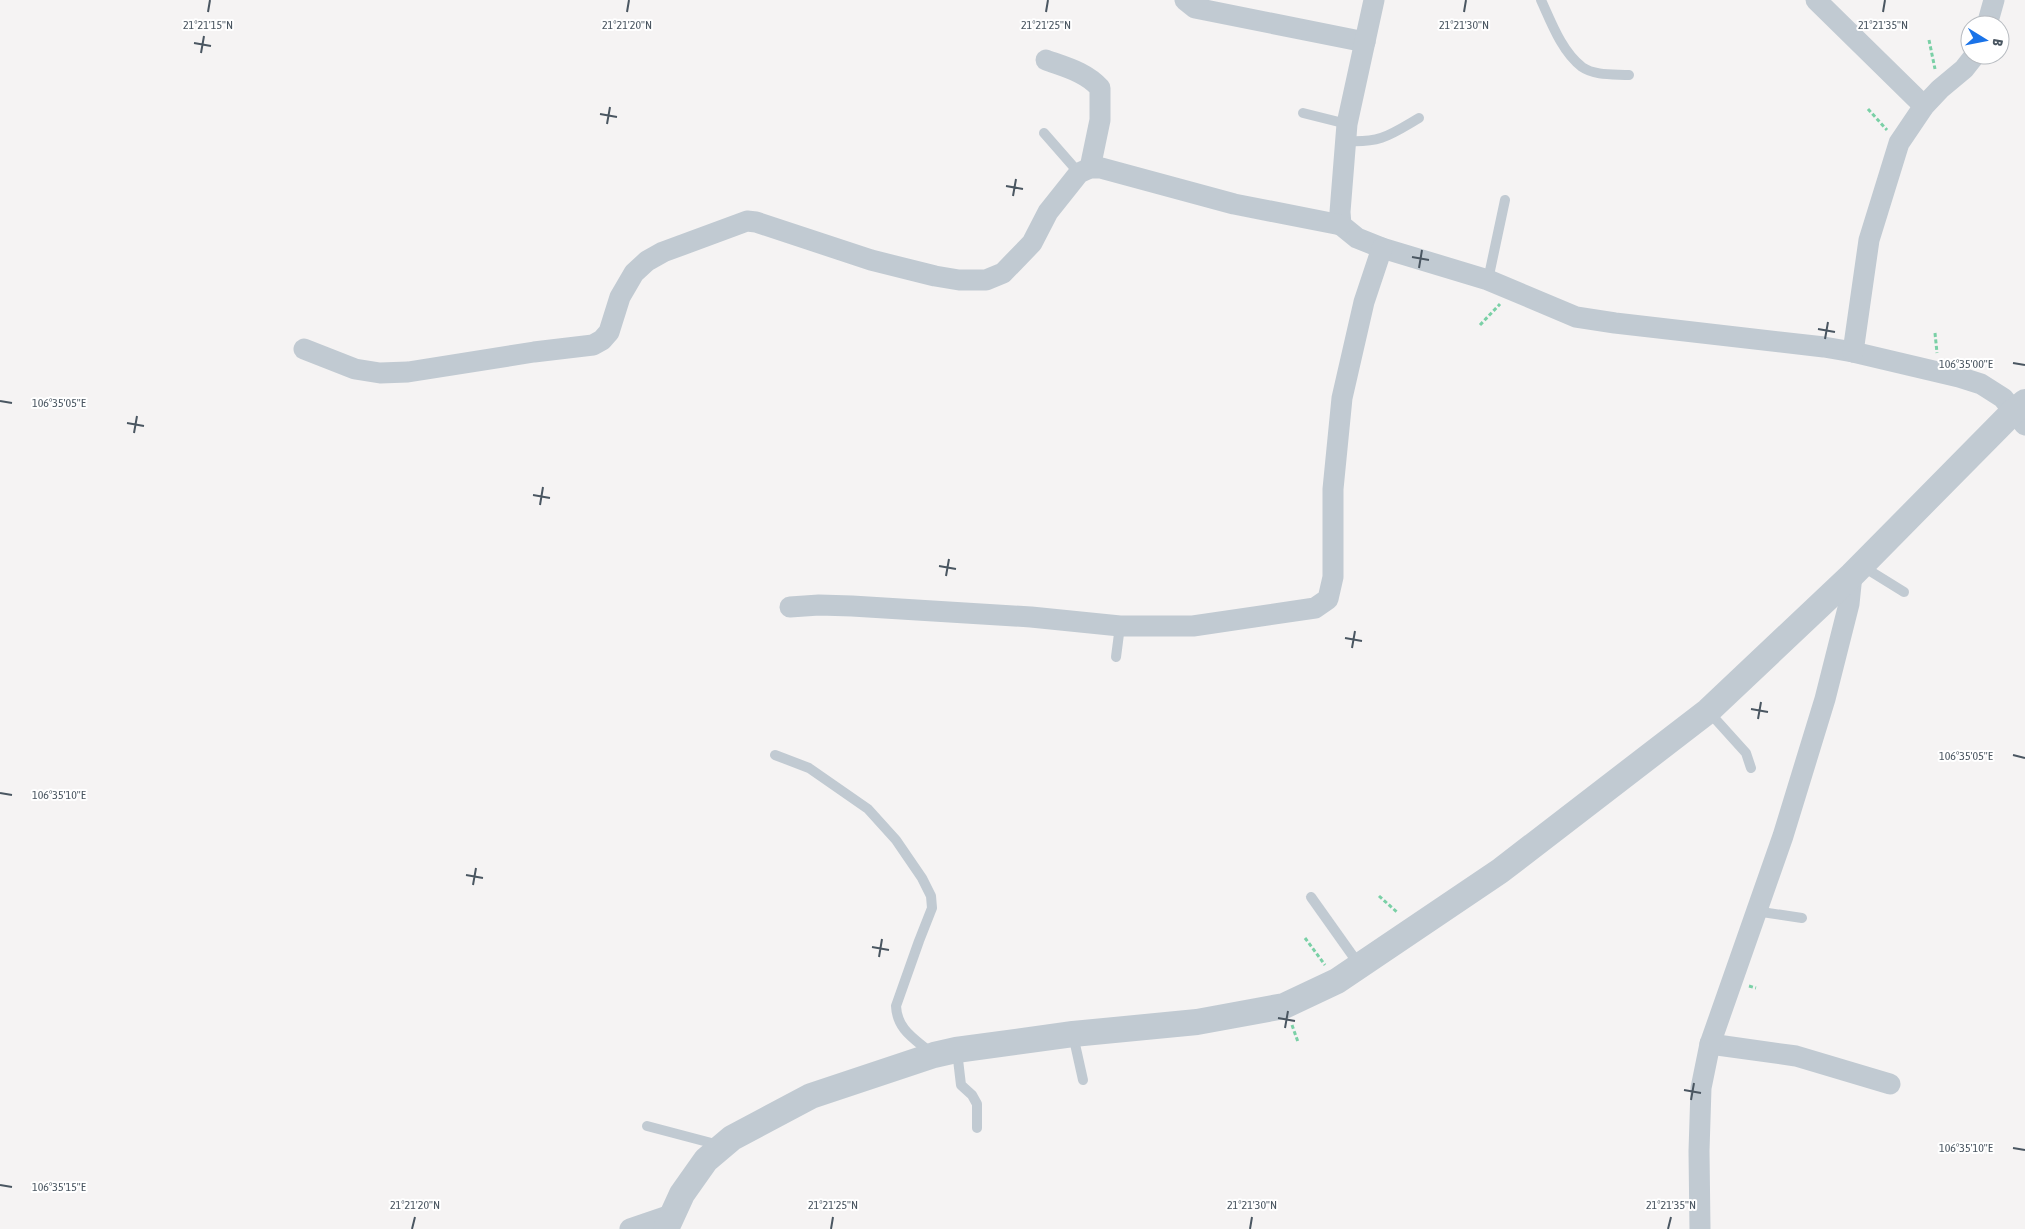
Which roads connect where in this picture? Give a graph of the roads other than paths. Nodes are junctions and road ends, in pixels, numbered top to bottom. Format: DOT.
graph roads {
  1 [pos="1185,0"];
  2 [pos="1374,0"];
  3 [pos="1541,0"];
  4 [pos="1816,0"];
  5 [pos="1994,0"];
  6 [pos="1990,15"];
  7 [pos="1365,42"];
  8 [pos="1046,60"];
  9 [pos="1967,65"];
  10 [pos="1629,75"];
  11 [pos="1924,106"];
  12 [pos="1303,113"];
  13 [pos="1419,118"];
  14 [pos="1044,133"];
  15 [pos="1347,133"];
  16 [pos="1084,170"];
  17 [pos="1505,200"];
  18 [pos="1341,225"];
  19 [pos="1382,248"];
  20 [pos="1488,280"];
  21 [pos="304,349"];
  22 [pos="1853,352"];
  23 [pos="2021,413"];
  24 [pos="1857,570"];
  25 [pos="1904,592"];
  26 [pos="790,607"];
  27 [pos="1120,626"];
  28 [pos="1116,657"];
  29 [pos="1708,711"];
  30 [pos="775,755"];
  31 [pos="1751,768"];
  32 [pos="1311,897"];
  33 [pos="1756,911"];
  34 [pos="1802,918"];
  35 [pos="1361,967"];
  36 [pos="1073,1034"];
  37 [pos="1710,1044"];
  38 [pos="945,1053"];
  39 [pos="1083,1080"];
  40 [pos="1890,1084"];
  41 [pos="647,1126"];
  42 [pos="977,1128"];
  43 [pos="722,1146"];
  44 [pos="669,1222"];
  45 [pos="630,1229"];
  46 [pos="1700,1229"];
  1 -- 7 [label="street"];
  2 -- 7 [label="street"];
  3 -- 10 [label="lane"];
  4 -- 11 [label="street"];
  5 -- 6 [label="street"];
  7 -- 15 [label="street"];
  8 -- 16 [label="street"];
  9 -- 11 [label="street"];
  11 -- 22 [label="street"];
  12 -- 15 [label="lane"];
  13 -- 15 [label="lane"];
  14 -- 16 [label="lane"];
  15 -- 18 [label="street"];
  16 -- 18 [label="street"];
  16 -- 21 [label="street"];
  17 -- 20 [label="lane"];
  18 -- 19 [label="street"];
  19 -- 20 [label="street"];
  19 -- 27 [label="street"];
  20 -- 22 [label="street"];
  22 -- 23 [label="street"];
  23 -- 24 [label="street"];
  24 -- 25 [label="lane"];
  24 -- 29 [label="street"];
  24 -- 33 [label="street"];
  26 -- 27 [label="street"];
  27 -- 28 [label="lane"];
  29 -- 31 [label="lane"];
  29 -- 35 [label="street"];
  30 -- 38 [label="lane"];
  32 -- 35 [label="lane"];
  33 -- 34 [label="lane"];
  33 -- 37 [label="street"];
  35 -- 36 [label="street"];
  36 -- 38 [label="street"];
  36 -- 39 [label="lane"];
  37 -- 40 [label="street"];
  37 -- 46 [label="street"];
  38 -- 42 [label="lane"];
  38 -- 43 [label="street"];
  41 -- 43 [label="lane"];
  43 -- 44 [label="street"];
  44 -- 45 [label="street"];
}
